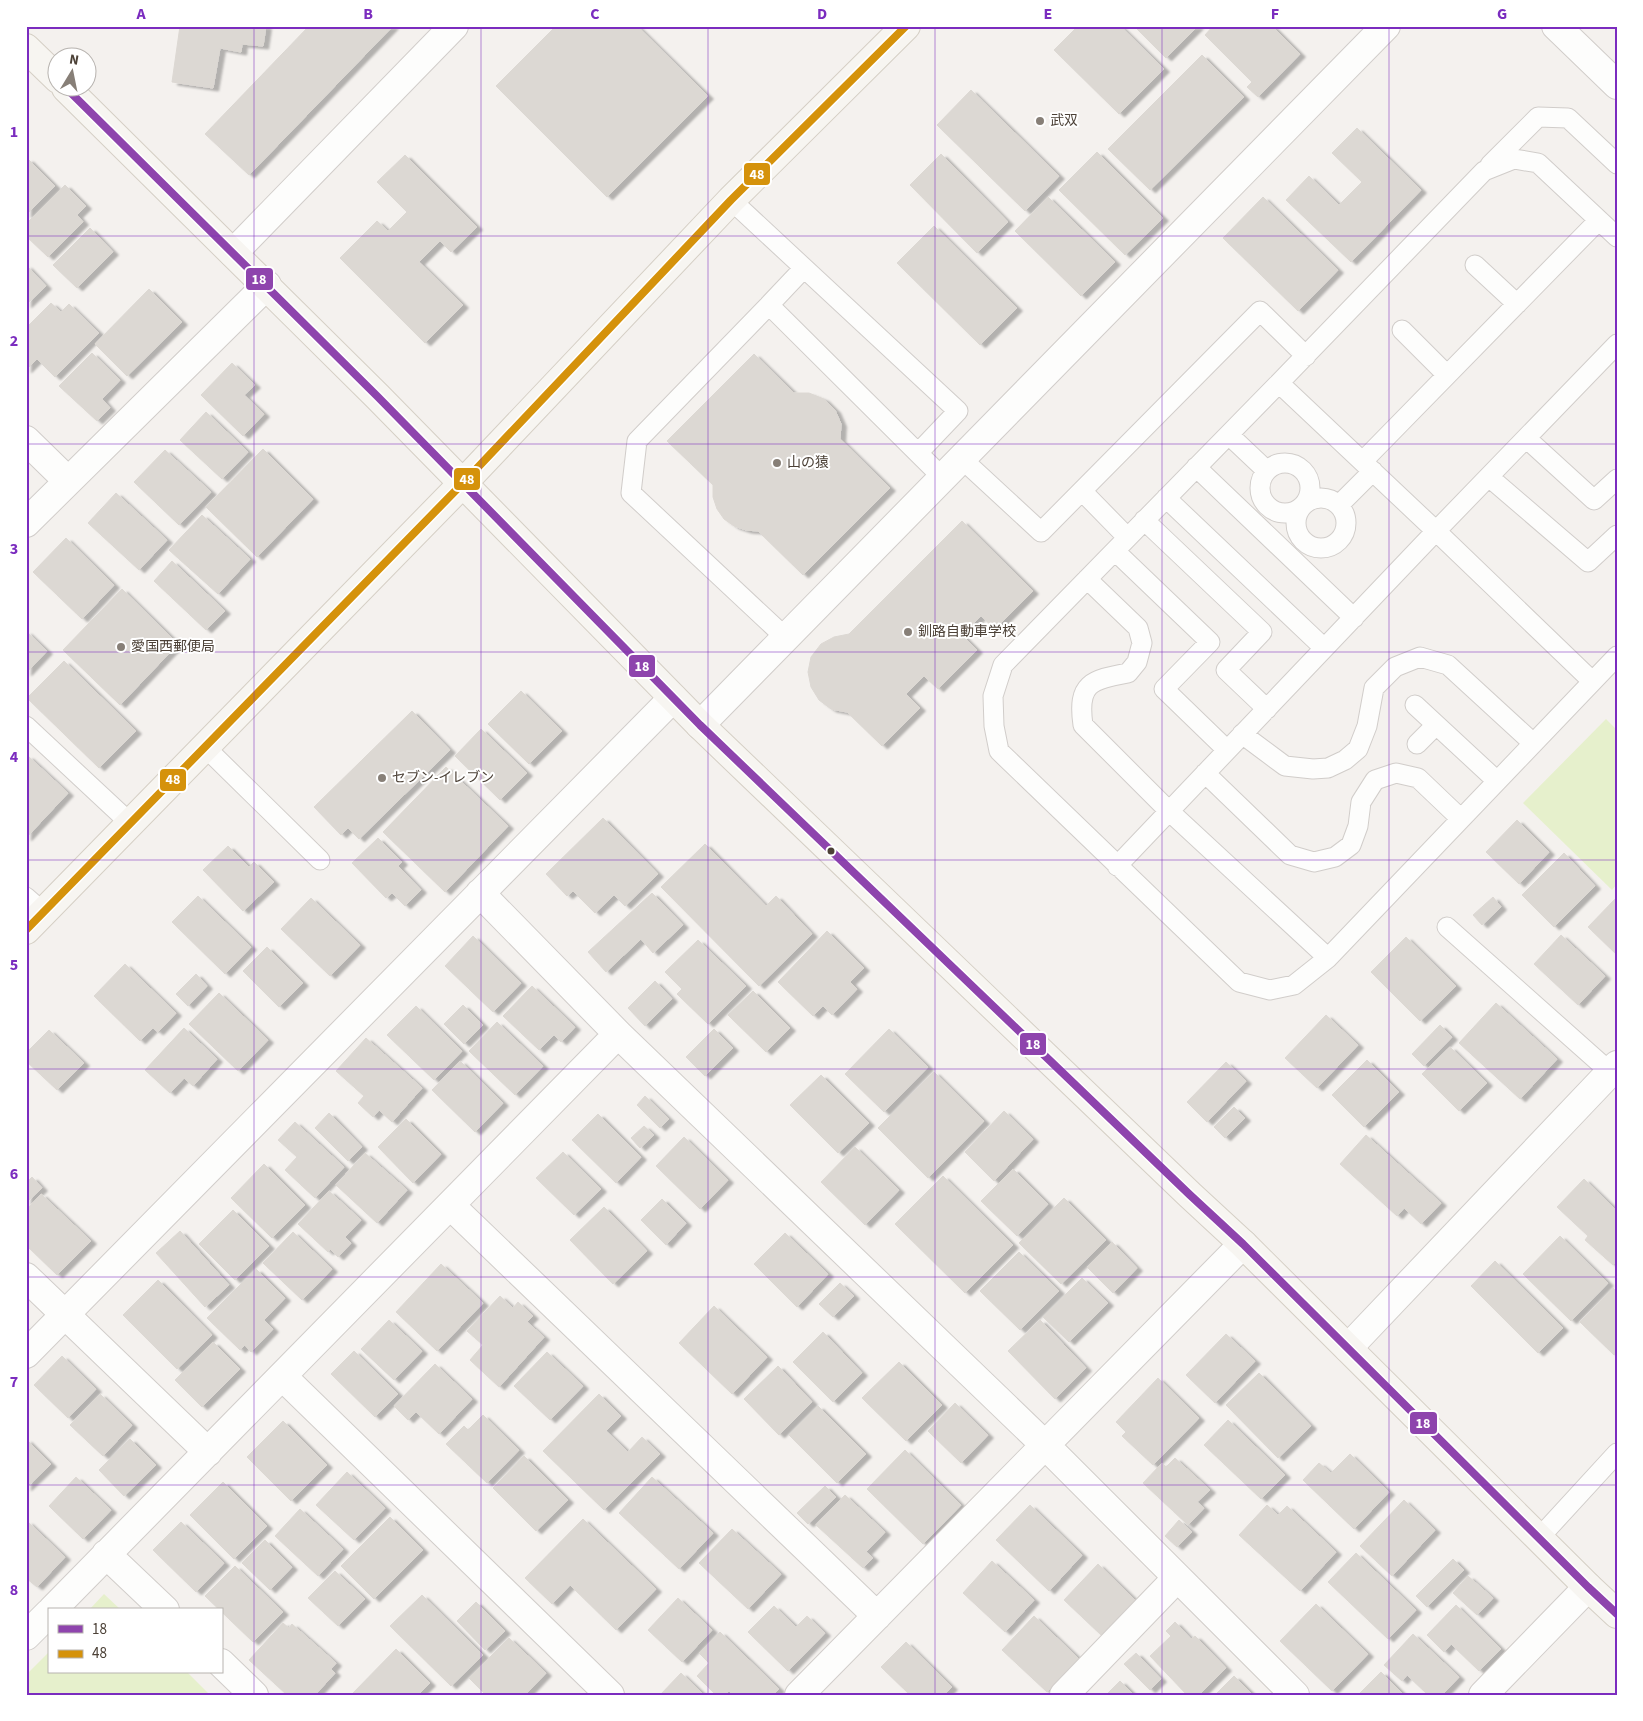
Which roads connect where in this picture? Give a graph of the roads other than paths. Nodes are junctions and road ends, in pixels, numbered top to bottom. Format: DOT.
graph roads {
  1 [pos="906,26"];
  2 [pos="1386,26"];
  3 [pos="1556,26"];
  4 [pos="448,28"];
  5 [pos="26,48"];
  6 [pos="48,69"];
  7 [pos="1617,85"];
  8 [pos="76,98"];
  9 [pos="1617,164"];
  10 [pos="1484,171"];
  11 [pos="731,200"];
  12 [pos="1599,220"];
  13 [pos="1617,236"];
  14 [pos="233,253"];
  15 [pos="1475,265"];
  16 [pos="804,268"];
  17 [pos="266,285"];
  18 [pos="1517,304"];
  19 [pos="769,305"];
  20 [pos="1402,330"];
  21 [pos="1617,344"];
  22 [pos="1306,356"];
  23 [pos="1447,375"];
  24 [pos="1279,383"];
  25 [pos="1228,435"];
  26 [pos="1526,438"];
  27 [pos="26,440"];
  28 [pos="918,453"];
  29 [pos="962,459"];
  30 [pos="1368,466"];
  31 [pos="1196,467"];
  32 [pos="1266,470"];
  33 [pos="1489,477"];
  34 [pos="943,478"];
  35 [pos="1617,479"];
  36 [pos="68,481"];
  37 [pos="463,483"];
  38 [pos="1082,491"];
  39 [pos="1166,498"];
  40 [pos="1303,506"];
  41 [pos="1339,506"];
  42 [pos="1144,520"];
  43 [pos="26,524"];
  44 [pos="1436,531"];
  45 [pos="1617,535"];
  46 [pos="1121,544"];
  47 [pos="1087,579"];
  48 [pos="1354,618"];
  49 [pos="786,638"];
  50 [pos="1324,648"];
  51 [pos="1617,656"];
  52 [pos="1592,681"];
  53 [pos="673,698"];
  54 [pos="1415,705"];
  55 [pos="1266,709"];
  56 [pos="700,725"];
  57 [pos="1436,725"];
  58 [pos="26,726"];
  59 [pos="1242,734"];
  60 [pos="1533,743"];
  61 [pos="1417,744"];
  62 [pos="205,747"];
  63 [pos="1227,750"];
  64 [pos="1205,773"];
  65 [pos="1497,782"];
  66 [pos="1169,811"];
  67 [pos="1461,818"];
  68 [pos="130,823"];
  69 [pos="320,860"];
  70 [pos="1118,866"];
  71 [pos="480,893"];
  72 [pos="32,913"];
  73 [pos="1447,927"];
  74 [pos="1328,958"];
  75 [pos="618,1034"];
  76 [pos="1612,1077"];
  77 [pos="450,1205"];
  78 [pos="1244,1244"];
  79 [pos="26,1276"];
  80 [pos="66,1314"];
  81 [pos="1348,1348"];
  82 [pos="26,1354"];
  83 [pos="282,1376"];
  84 [pos="1046,1446"];
  85 [pos="208,1452"];
  86 [pos="1617,1453"];
  87 [pos="1539,1538"];
  88 [pos="106,1554"];
  89 [pos="1177,1578"];
  90 [pos="1588,1587"];
  91 [pos="54,1608"];
  92 [pos="163,1608"];
  93 [pos="48,1614"];
  94 [pos="1617,1614"];
  95 [pos="877,1616"];
  96 [pos="26,1636"];
  97 [pos="222,1664"];
  98 [pos="254,1695"];
  99 [pos="610,1695"];
  100 [pos="799,1695"];
  101 [pos="1064,1695"];
  102 [pos="1295,1695"];
  103 [pos="1483,1695"];
  1 -- 11 [label="street"];
  2 -- 29 [label="street"];
  3 -- 7 [label="street"];
  4 -- 14 [label="street"];
  5 -- 6 [label="street"];
  8 -- 14 [label="street"];
  9 -- 10 [label="lane"];
  10 -- 12 [label="lane"];
  10 -- 22 [label="lane"];
  11 -- 16 [label="lane"];
  11 -- 37 [label="street"];
  12 -- 13 [label="lane"];
  12 -- 18 [label="lane"];
  14 -- 17 [label="street"];
  15 -- 18 [label="lane"];
  16 -- 19 [label="lane"];
  16 -- 28 [label="lane"];
  17 -- 36 [label="street"];
  17 -- 37 [label="street"];
  18 -- 23 [label="lane"];
  19 -- 28 [label="lane"];
  19 -- 49 [label="lane"];
  20 -- 23 [label="lane"];
  21 -- 26 [label="lane"];
  22 -- 24 [label="lane"];
  22 -- 38 [label="lane"];
  23 -- 30 [label="lane"];
  24 -- 25 [label="lane"];
  24 -- 30 [label="lane"];
  25 -- 31 [label="lane"];
  25 -- 32 [label="lane"];
  26 -- 33 [label="lane"];
  26 -- 35 [label="lane"];
  27 -- 36 [label="street"];
  28 -- 34 [label="lane"];
  29 -- 34 [label="street"];
  29 -- 38 [label="lane"];
  30 -- 41 [label="lane"];
  30 -- 44 [label="lane"];
  31 -- 39 [label="lane"];
  31 -- 48 [label="lane"];
  32 -- 40 [label="lane"];
  32 -- 40 [label="lane"];
  33 -- 44 [label="lane"];
  33 -- 45 [label="lane"];
  34 -- 49 [label="street"];
  36 -- 43 [label="street"];
  37 -- 53 [label="street"];
  37 -- 62 [label="street"];
  38 -- 46 [label="lane"];
  39 -- 42 [label="lane"];
  39 -- 50 [label="lane"];
  40 -- 41 [label="lane"];
  40 -- 41 [label="lane"];
  42 -- 46 [label="lane"];
  42 -- 55 [label="lane"];
  44 -- 48 [label="lane"];
  44 -- 52 [label="lane"];
  46 -- 47 [label="lane"];
  46 -- 63 [label="lane"];
  47 -- 66 [label="lane"];
  47 -- 70 [label="lane"];
  48 -- 50 [label="lane"];
  49 -- 56 [label="street"];
  50 -- 55 [label="lane"];
  51 -- 52 [label="lane"];
  52 -- 60 [label="lane"];
  53 -- 56 [label="street"];
  53 -- 71 [label="street"];
  54 -- 57 [label="lane"];
  55 -- 59 [label="lane"];
  56 -- 78 [label="street"];
  57 -- 61 [label="lane"];
  57 -- 65 [label="lane"];
  58 -- 68 [label="lane"];
  59 -- 60 [label="lane"];
  59 -- 63 [label="lane"];
  60 -- 65 [label="lane"];
  62 -- 68 [label="street"];
  62 -- 69 [label="lane"];
  63 -- 64 [label="lane"];
  64 -- 66 [label="lane"];
  64 -- 67 [label="lane"];
  65 -- 67 [label="lane"];
  66 -- 70 [label="lane"];
  66 -- 74 [label="lane"];
  67 -- 74 [label="lane"];
  68 -- 72 [label="street"];
  70 -- 74 [label="lane"];
  71 -- 75 [label="street"];
  71 -- 80 [label="street"];
  73 -- 76 [label="lane"];
  75 -- 77 [label="street"];
  75 -- 84 [label="street"];
  76 -- 81 [label="street"];
  77 -- 83 [label="street"];
  77 -- 95 [label="street"];
  78 -- 81 [label="street"];
  78 -- 84 [label="street"];
  79 -- 80 [label="street"];
  80 -- 82 [label="street"];
  80 -- 85 [label="street"];
  81 -- 87 [label="street"];
  83 -- 85 [label="street"];
  83 -- 99 [label="street"];
  84 -- 89 [label="street"];
  84 -- 95 [label="street"];
  85 -- 88 [label="street"];
  86 -- 87 [label="lane"];
  87 -- 90 [label="street"];
  88 -- 91 [label="street"];
  88 -- 92 [label="street"];
  89 -- 101 [label="street"];
  89 -- 102 [label="street"];
  90 -- 94 [label="street"];
  90 -- 103 [label="street"];
  93 -- 96 [label="street"];
  95 -- 100 [label="street"];
  97 -- 98 [label="street"];
}
